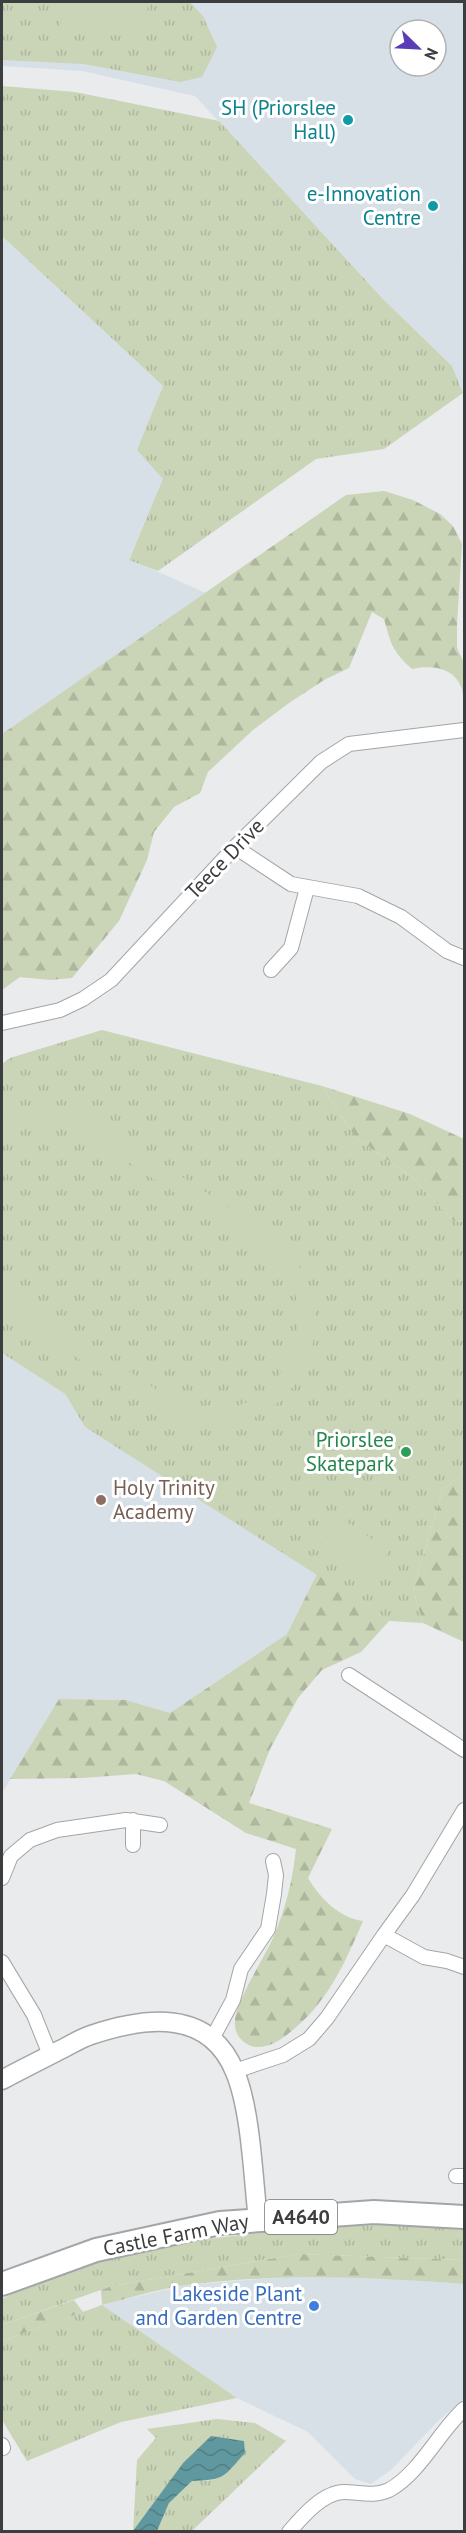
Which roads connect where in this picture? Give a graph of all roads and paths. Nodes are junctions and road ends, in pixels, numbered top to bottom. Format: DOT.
graph roads {
  1 [pos="465,730"];
  2 [pos="235,847"];
  3 [pos="307,888"];
  4 [pos="465,958"];
  5 [pos="271,970"];
  6 [pos="2,1023"];
  7 [pos="349,1675"];
  8 [pos="465,1750"];
  9 [pos="465,1810"];
  10 [pos="133,1820"];
  11 [pos="160,1825"];
  12 [pos="133,1845"];
  13 [pos="273,1861"];
  14 [pos="2,1878"];
  15 [pos="384,1935"];
  16 [pos="2,1962"];
  17 [pos="465,1966"];
  18 [pos="212,2039"];
  19 [pos="50,2055"];
  20 [pos="235,2071"];
  21 [pos="2,2080"];
  22 [pos="465,2217"];
  23 [pos="258,2220"];
  24 [pos="2,2284"];
  25 [pos="465,2409"];
  26 [pos="289,2532"];
  1 -- 2 [label="street, Teece Drive"];
  2 -- 3 [label="street"];
  2 -- 6 [label="street, Teece Drive"];
  3 -- 4 [label="street"];
  3 -- 5 [label="street"];
  7 -- 8 [label="street"];
  9 -- 15 [label="street"];
  10 -- 11 [label="street"];
  10 -- 12 [label="street"];
  10 -- 14 [label="street"];
  13 -- 18 [label="street"];
  15 -- 17 [label="street"];
  15 -- 20 [label="street"];
  16 -- 19 [label="street"];
  18 -- 19 [label="street"];
  18 -- 20 [label="street"];
  19 -- 21 [label="street"];
  20 -- 23 [label="street"];
  22 -- 23 [label="main road, Castle Farm Way / A4640"];
  23 -- 24 [label="main road, Castle Farm Way / A4640"];
  25 -- 26 [label="street"];
}
